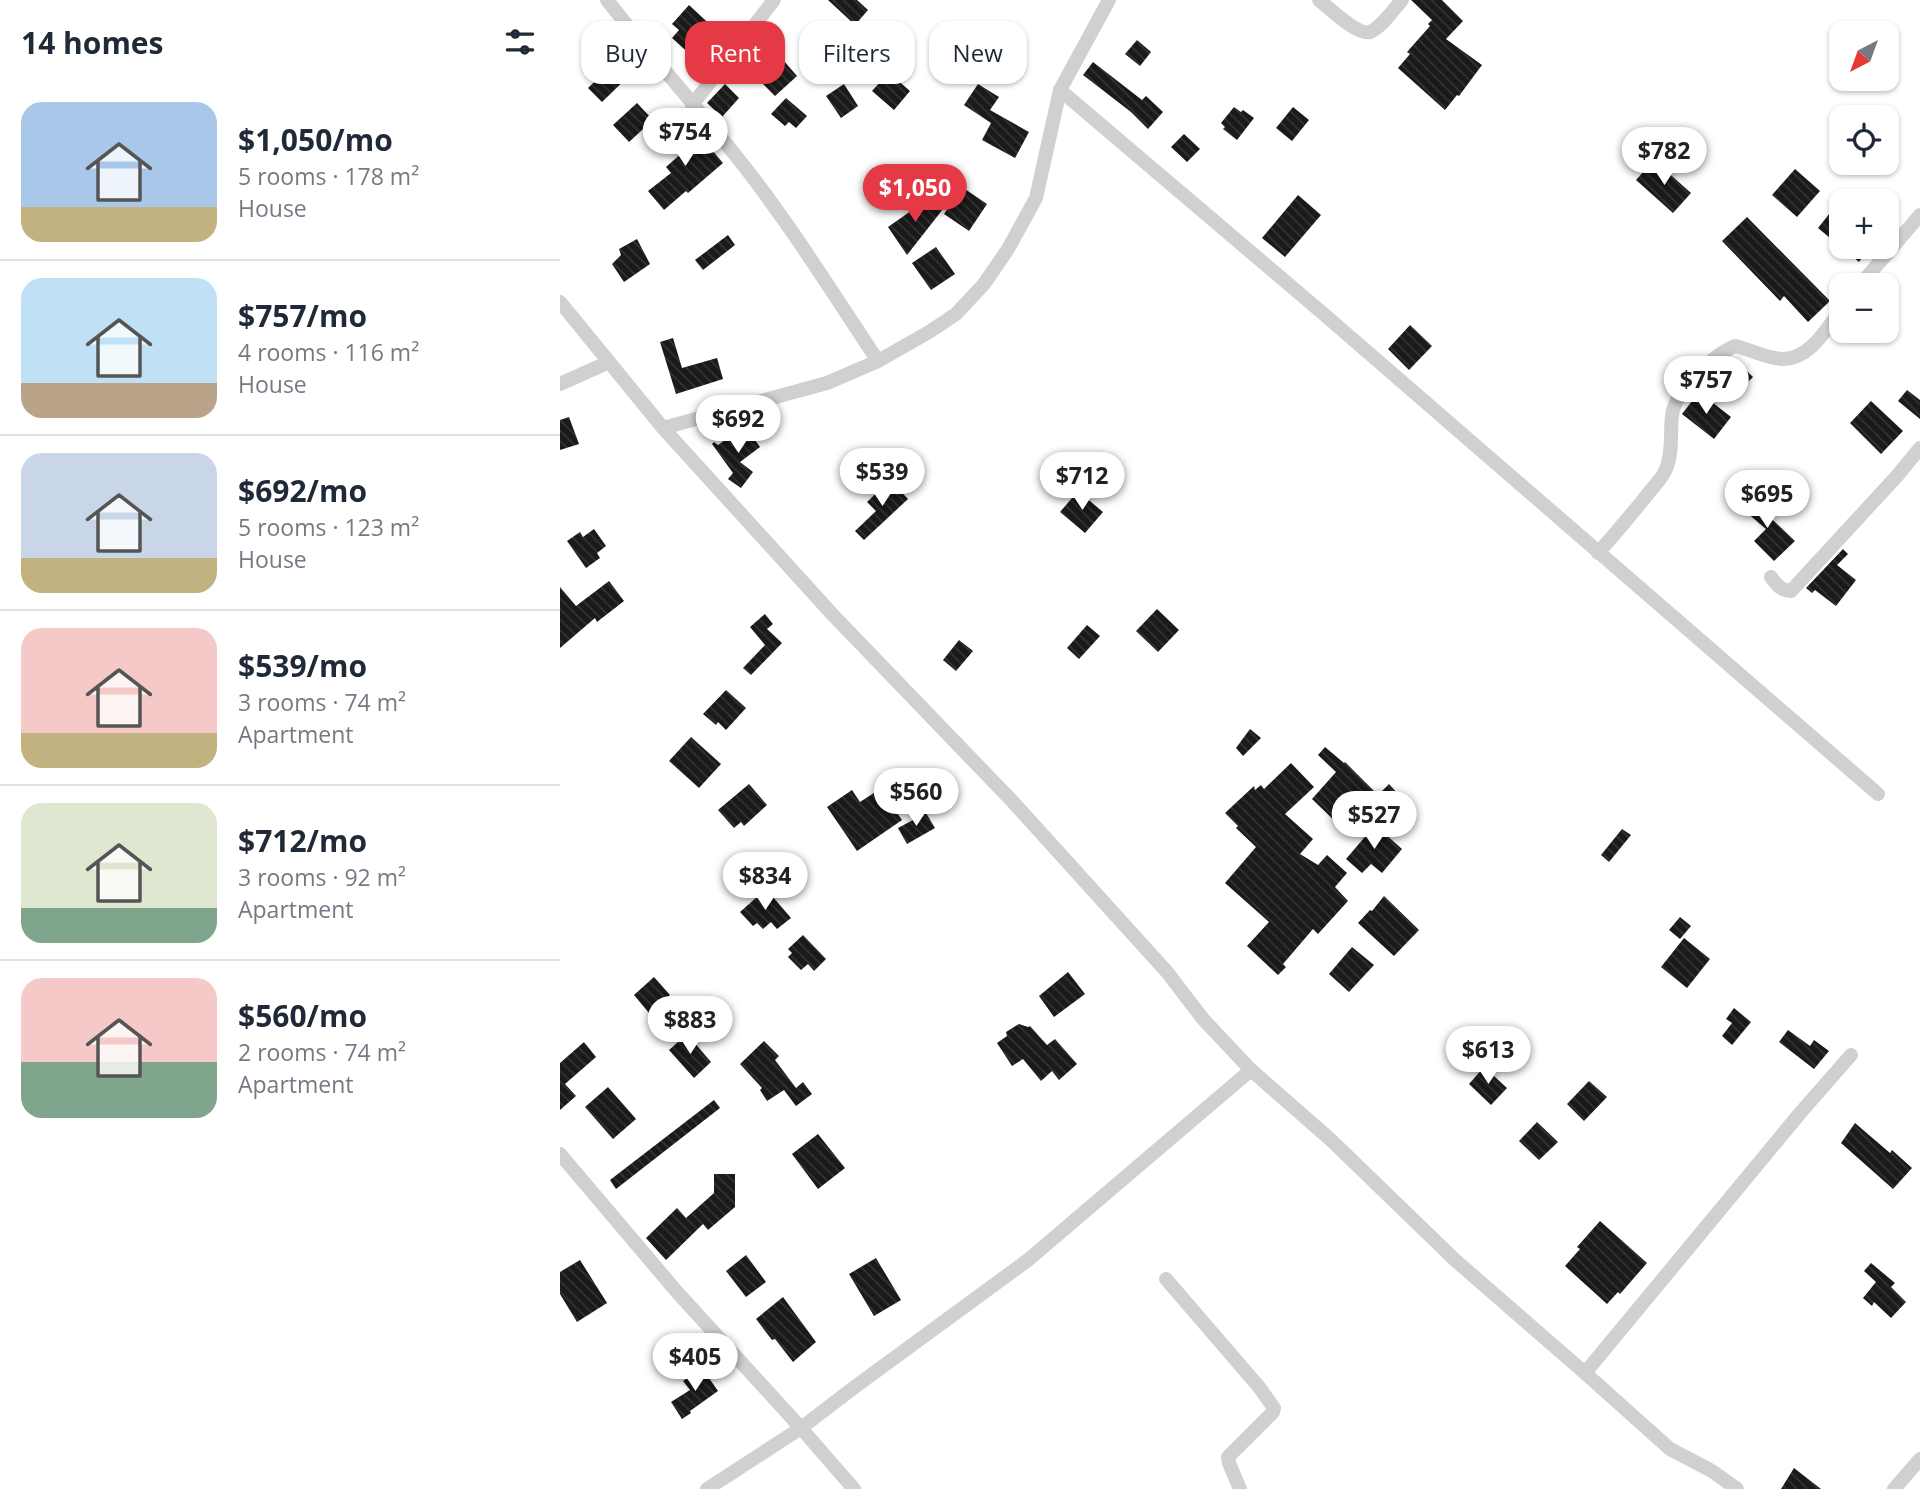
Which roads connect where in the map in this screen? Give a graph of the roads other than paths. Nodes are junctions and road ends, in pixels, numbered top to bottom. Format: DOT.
graph roads {
  1 [pos="607,0"];
  2 [pos="774,0"];
  3 [pos="1109,0"];
  4 [pos="1319,0"];
  5 [pos="1402,0"];
  6 [pos="1060,90"];
  7 [pos="692,105"];
  8 [pos="1920,215"];
  9 [pos="1870,273"];
  10 [pos="560,302"];
  11 [pos="1829,326"];
  12 [pos="878,361"];
  13 [pos="609,362"];
  14 [pos="560,384"];
  15 [pos="663,428"];
  16 [pos="1920,448"];
  17 [pos="1598,553"];
  18 [pos="1771,577"];
  19 [pos="1878,794"];
  20 [pos="1851,1055"];
  21 [pos="1251,1070"];
  22 [pos="560,1154"];
  23 [pos="1166,1279"];
  24 [pos="1585,1373"];
  25 [pos="802,1428"];
  26 [pos="1920,1459"];
  27 [pos="707,1489"];
  28 [pos="854,1489"];
  29 [pos="1240,1489"];
  30 [pos="1737,1489"];
  31 [pos="1894,1489"];
  1 -- 7 [label="street"];
  2 -- 7 [label="street"];
  3 -- 6 [label="street"];
  4 -- 5 [label="street"];
  6 -- 12 [label="street"];
  6 -- 17 [label="street"];
  7 -- 12 [label="street"];
  8 -- 9 [label="street"];
  10 -- 13 [label="street"];
  11 -- 17 [label="street"];
  12 -- 15 [label="street"];
  13 -- 14 [label="street"];
  13 -- 15 [label="street"];
  15 -- 21 [label="street"];
  16 -- 18 [label="street"];
  17 -- 19 [label="street"];
  20 -- 24 [label="street"];
  21 -- 24 [label="street"];
  21 -- 25 [label="street"];
  22 -- 25 [label="street"];
  23 -- 29 [label="street"];
  24 -- 30 [label="street"];
  25 -- 27 [label="street"];
  25 -- 28 [label="street"];
  26 -- 31 [label="street"];
}
